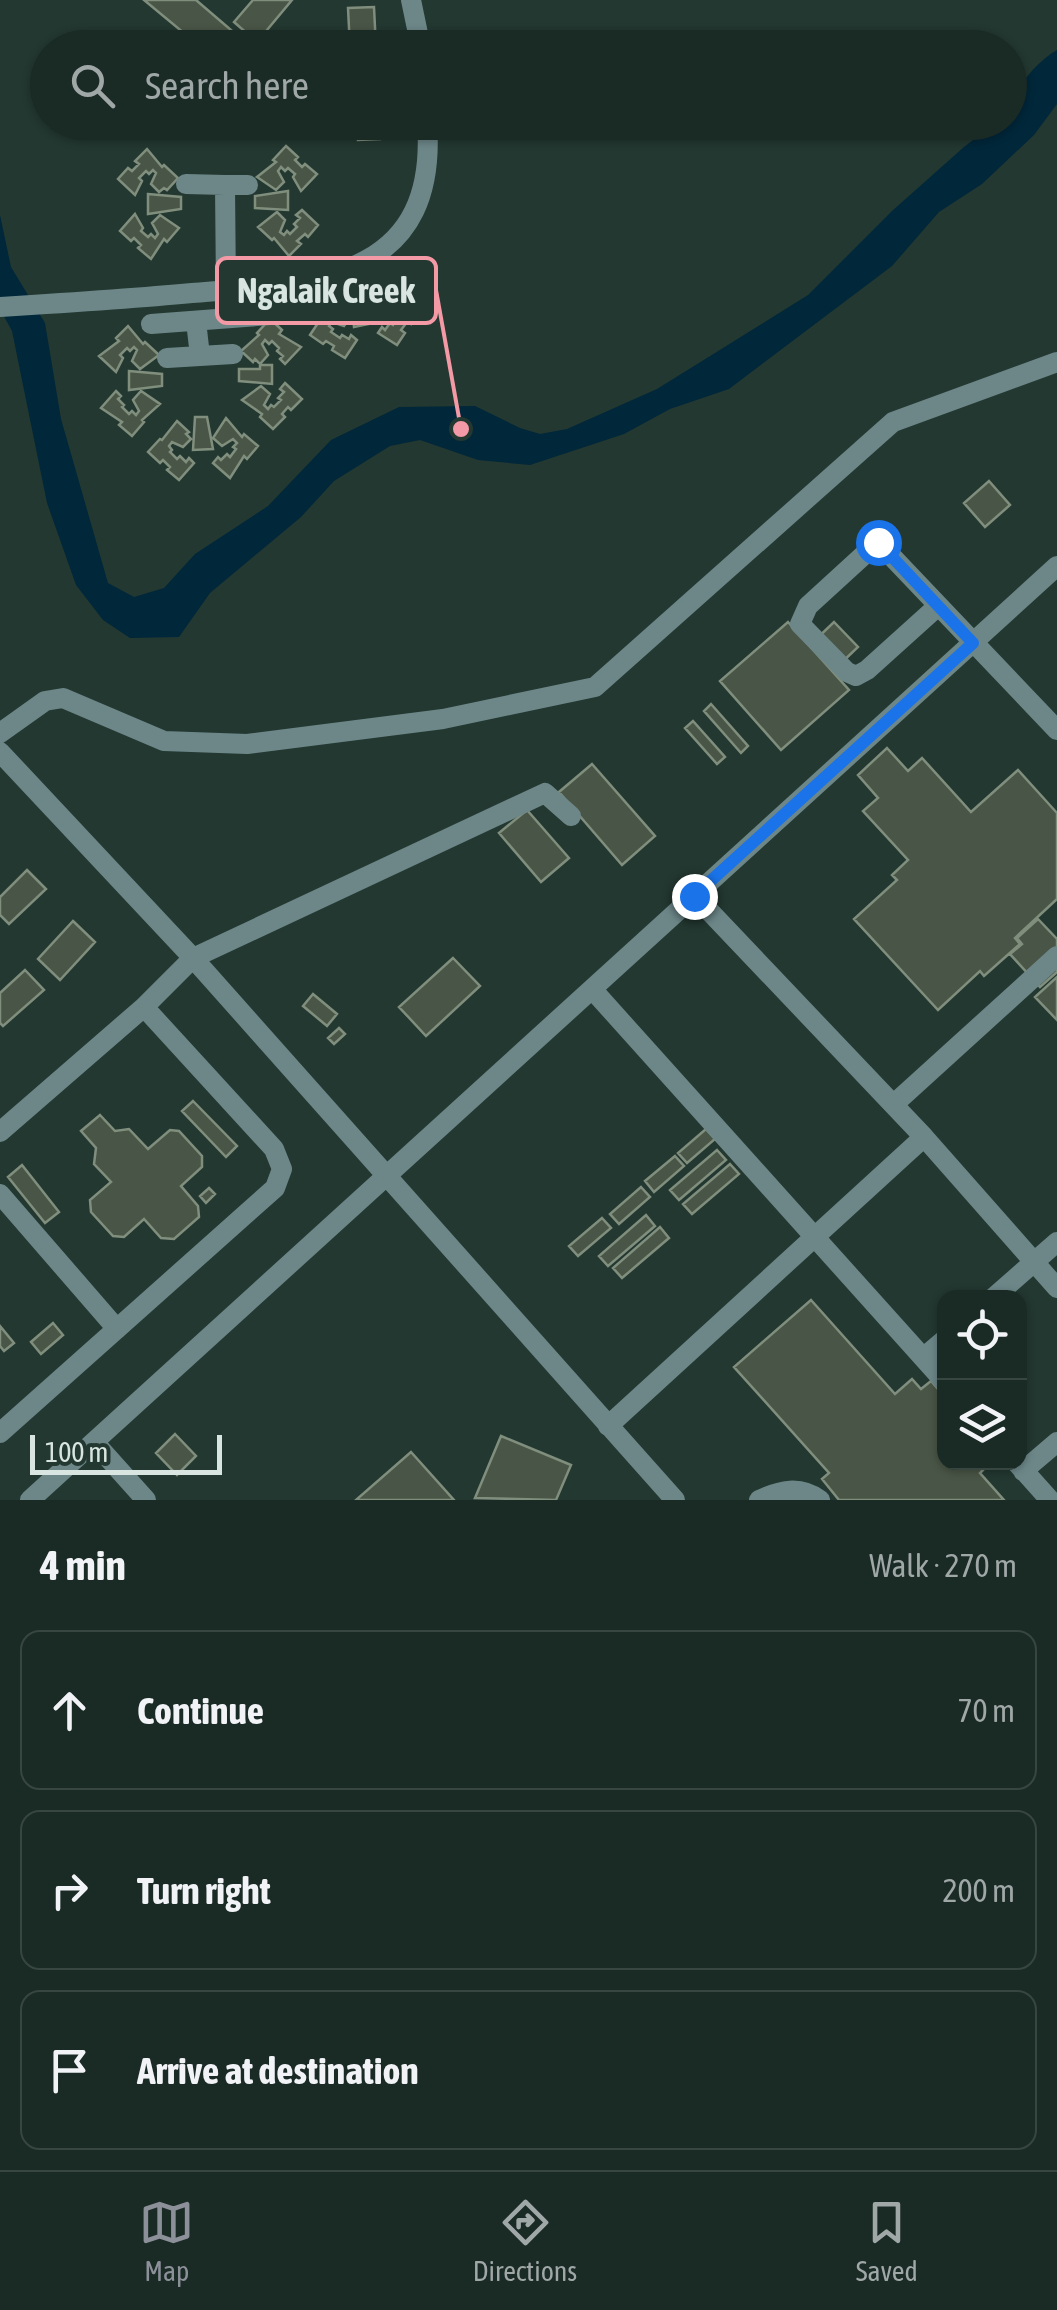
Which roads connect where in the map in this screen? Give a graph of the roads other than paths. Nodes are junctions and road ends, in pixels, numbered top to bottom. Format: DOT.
graph roads {
  1 [pos="412,0"];
  2 [pos="417,30"];
  3 [pos="428,140"];
  4 [pos="186,184"];
  5 [pos="225,185"];
  6 [pos="248,185"];
  7 [pos="300,283"];
  8 [pos="226,290"];
  9 [pos="0,307"];
  10 [pos="196,321"];
  11 [pos="151,324"];
  12 [pos="233,354"];
  13 [pos="200,356"];
  14 [pos="167,358"];
  15 [pos="1057,362"];
  16 [pos="1057,566"];
  17 [pos="938,606"];
  18 [pos="973,643"];
  19 [pos="1057,730"];
  20 [pos="0,732"];
  21 [pos="0,752"];
  22 [pos="571,816"];
  23 [pos="694,896"];
  24 [pos="1057,956"];
  25 [pos="194,958"];
  26 [pos="592,988"];
  27 [pos="144,1007"];
  28 [pos="894,1104"];
  29 [pos="0,1132"];
  30 [pos="924,1136"];
  31 [pos="385,1177"];
  32 [pos="0,1194"];
  33 [pos="816,1236"];
  34 [pos="1057,1242"];
  35 [pos="1034,1262"];
  36 [pos="1057,1288"];
  37 [pos="1002,1290"];
  38 [pos="117,1329"];
  39 [pos="937,1346"];
  40 [pos="924,1357"];
  41 [pos="943,1380"];
  42 [pos="608,1426"];
  43 [pos="0,1433"];
  44 [pos="94,1442"];
  45 [pos="1057,1442"];
  46 [pos="1027,1462"];
  47 [pos="1023,1470"];
  48 [pos="30,1500"];
  49 [pos="146,1500"];
  50 [pos="674,1500"];
  51 [pos="759,1500"];
  52 [pos="820,1500"];
  53 [pos="1050,1500"];
  1 -- 2 [label="street"];
  3 -- 7 [label="street"];
  4 -- 5 [label="street"];
  5 -- 6 [label="street"];
  5 -- 8 [label="street"];
  7 -- 8 [label="street"];
  7 -- 10 [label="street"];
  8 -- 9 [label="street"];
  10 -- 11 [label="street"];
  10 -- 13 [label="street"];
  12 -- 13 [label="street"];
  13 -- 14 [label="street"];
  15 -- 20 [label="street"];
  16 -- 18 [label="street"];
  17 -- 17 [label="street"];
  17 -- 18 [label="street"];
  18 -- 19 [label="street"];
  18 -- 23 [label="street"];
  21 -- 25 [label="street"];
  22 -- 25 [label="street"];
  23 -- 26 [label="street"];
  23 -- 28 [label="street"];
  24 -- 28 [label="street"];
  25 -- 27 [label="street"];
  25 -- 31 [label="street"];
  26 -- 31 [label="street"];
  26 -- 33 [label="street"];
  27 -- 29 [label="street"];
  27 -- 38 [label="street"];
  28 -- 30 [label="street"];
  30 -- 33 [label="street"];
  30 -- 35 [label="street"];
  31 -- 42 [label="street"];
  31 -- 44 [label="street"];
  32 -- 38 [label="street"];
  33 -- 40 [label="street"];
  33 -- 42 [label="street"];
  34 -- 35 [label="street"];
  35 -- 36 [label="street"];
  35 -- 37 [label="street"];
  38 -- 43 [label="street"];
  39 -- 40 [label="street"];
  40 -- 41 [label="street"];
  42 -- 50 [label="street"];
  44 -- 48 [label="street"];
  44 -- 49 [label="street"];
  45 -- 46 [label="street"];
  47 -- 53 [label="street"];
  51 -- 52 [label="street"];
}
